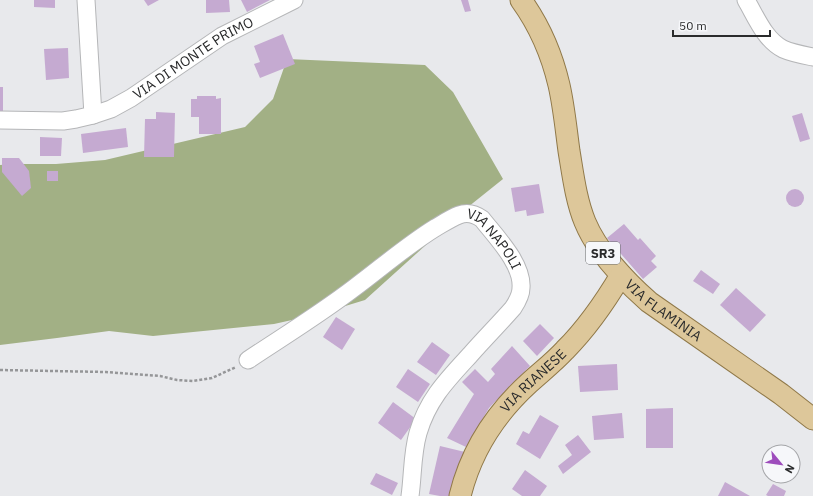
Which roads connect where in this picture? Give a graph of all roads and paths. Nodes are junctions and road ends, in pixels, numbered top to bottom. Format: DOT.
graph roads {
  1 [pos="86,0"];
  2 [pos="294,0"];
  3 [pos="520,0"];
  4 [pos="746,0"];
  5 [pos="813,57"];
  6 [pos="93,115"];
  7 [pos="0,120"];
  8 [pos="621,275"];
  9 [pos="248,360"];
  10 [pos="0,370"];
  11 [pos="813,419"];
  12 [pos="415,495"];
  13 [pos="460,496"];
  1 -- 6 [label="street"];
  2 -- 6 [label="street, VIA DI MONTE PRIMO"];
  3 -- 8 [label="main road, VIA FLAMINIA / SR3"];
  4 -- 5 [label="street"];
  6 -- 7 [label="street, VIA DI MONTE PRIMO"];
  8 -- 11 [label="main road, VIA FLAMINIA / SR3"];
  8 -- 13 [label="main road, VIA RIANESE"];
  9 -- 10 [label="path"];
  9 -- 12 [label="street, VIA NAPOLI"];
}
